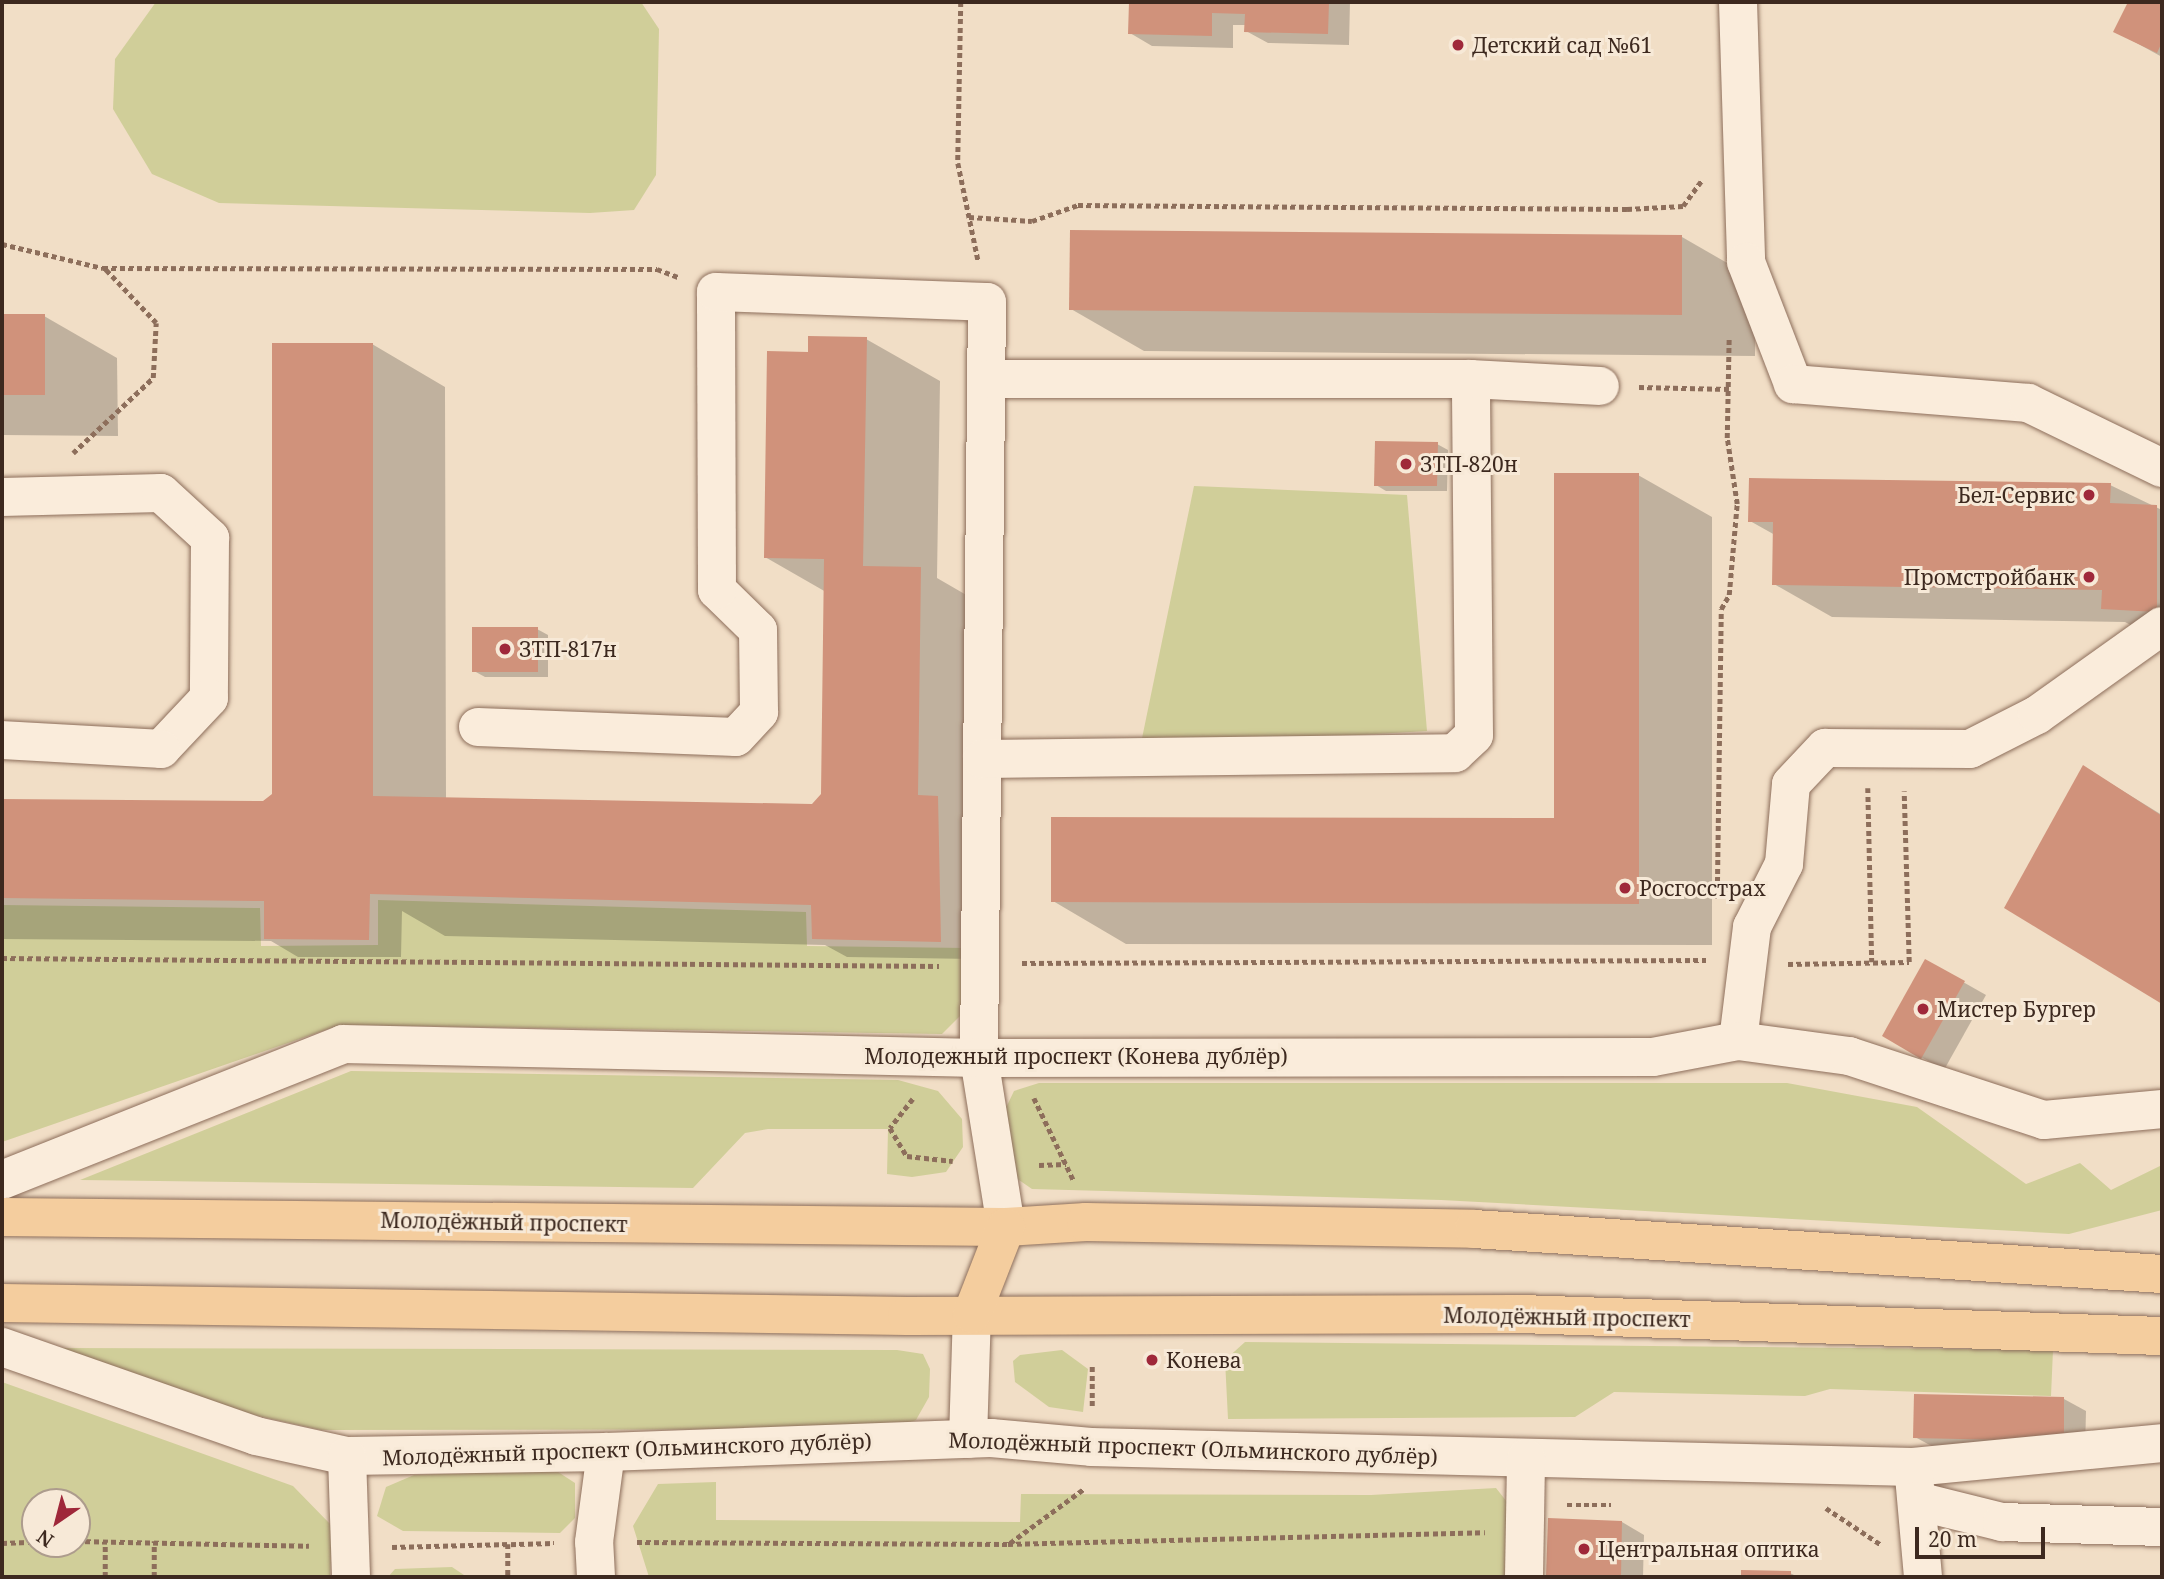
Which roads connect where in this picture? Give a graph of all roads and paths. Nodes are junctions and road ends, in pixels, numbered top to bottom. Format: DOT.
graph roads {
  1 [pos="961,2"];
  2 [pos="1738,2"];
  3 [pos="1704,176"];
  4 [pos="969,217"];
  5 [pos="2,244"];
  6 [pos="103,268"];
  7 [pos="716,292"];
  8 [pos="987,302"];
  9 [pos="1729,327"];
  10 [pos="989,379"];
  11 [pos="1471,379"];
  12 [pos="1600,386"];
  13 [pos="1729,388"];
  14 [pos="2162,468"];
  15 [pos="16,497"];
  16 [pos="2162,626"];
  17 [pos="478,727"];
  18 [pos="2,740"];
  19 [pos="1885,748"];
  20 [pos="982,759"];
  21 [pos="1717,906"];
  22 [pos="2,958"];
  23 [pos="1872,962"];
  24 [pos="1747,965"];
  25 [pos="980,966"];
  26 [pos="1017,976"];
  27 [pos="1738,1041"];
  28 [pos="996,1057"];
  29 [pos="2162,1109"];
  30 [pos="2,1180"];
  31 [pos="1077,1187"];
  32 [pos="2,1217"];
  33 [pos="1006,1227"];
  34 [pos="2157,1269"];
  35 [pos="2,1303"];
  36 [pos="972,1314"];
  37 [pos="2162,1336"];
  38 [pos="2,1347"];
  39 [pos="1092,1365"];
  40 [pos="1092,1420"];
  41 [pos="968,1439"];
  42 [pos="2162,1443"];
  43 [pos="606,1452"];
  44 [pos="347,1456"];
  45 [pos="1526,1458"];
  46 [pos="1091,1483"];
  47 [pos="1915,1484"];
  48 [pos="1814,1504"];
  49 [pos="1619,1505"];
  50 [pos="2162,1527"];
  51 [pos="1523,1531"];
  52 [pos="91,1541"];
  53 [pos="105,1541"];
  54 [pos="155,1541"];
  55 [pos="21,1542"];
  56 [pos="1874,1542"];
  57 [pos="2,1543"];
  58 [pos="508,1544"];
  59 [pos="1008,1544"];
  60 [pos="595,1559"];
  61 [pos="352,1563"];
  62 [pos="105,1577"];
  63 [pos="155,1577"];
  64 [pos="508,1577"];
  65 [pos="1524,1577"];
  66 [pos="1923,1577"];
  1 -- 4 [label="path"];
  2 -- 14 [label="street"];
  3 -- 4 [label="path"];
  4 -- 8 [label="path"];
  5 -- 6 [label="path"];
  6 -- 7 [label="path"];
  6 -- 15 [label="path"];
  7 -- 8 [label="street"];
  7 -- 17 [label="street"];
  8 -- 10 [label="street"];
  9 -- 13 [label="path"];
  10 -- 11 [label="street"];
  10 -- 20 [label="street"];
  11 -- 12 [label="street"];
  11 -- 20 [label="street"];
  12 -- 13 [label="path"];
  13 -- 21 [label="path"];
  15 -- 18 [label="street"];
  16 -- 19 [label="street"];
  19 -- 23 [label="path"];
  19 -- 23 [label="path"];
  19 -- 24 [label="street"];
  20 -- 25 [label="street"];
  22 -- 25 [label="path"];
  23 -- 24 [label="path"];
  24 -- 26 [label="path"];
  24 -- 27 [label="street"];
  25 -- 28 [label="street"];
  27 -- 28 [label="street, Молодежный проспект (Конева дублёр)"];
  27 -- 29 [label="street, Молодежный проспект (Конева дублёр)"];
  28 -- 30 [label="street, Молодежный проспект (Конева дублёр)"];
  28 -- 31 [label="path"];
  28 -- 33 [label="street"];
  32 -- 33 [label="main road, Молодёжный проспект"];
  33 -- 34 [label="main road, Молодёжный проспект"];
  33 -- 36 [label="main road"];
  35 -- 36 [label="main road, Молодёжный проспект"];
  36 -- 37 [label="main road, Молодёжный проспект"];
  36 -- 41 [label="street"];
  38 -- 44 [label="street, Молодёжный проспект (Ольминского дублёр)"];
  39 -- 40 [label="path"];
  41 -- 43 [label="street, Молодёжный проспект (Ольминского дублёр)"];
  41 -- 45 [label="street, Молодёжный проспект (Ольминского дублёр)"];
  42 -- 47 [label="street"];
  43 -- 44 [label="street, Молодёжный проспект (Ольминского дублёр)"];
  43 -- 60 [label="street"];
  44 -- 61 [label="street"];
  45 -- 47 [label="street, Молодёжный проспект (Ольминского дублёр)"];
  45 -- 51 [label="street"];
  46 -- 59 [label="path"];
  47 -- 50 [label="street"];
  47 -- 66 [label="street"];
  48 -- 56 [label="path"];
  49 -- 51 [label="path"];
  51 -- 59 [label="path"];
  51 -- 65 [label="street"];
  52 -- 53 [label="path"];
  53 -- 54 [label="path"];
  53 -- 62 [label="path"];
  54 -- 61 [label="path"];
  54 -- 63 [label="path"];
  55 -- 57 [label="path"];
  58 -- 60 [label="path"];
  58 -- 61 [label="path"];
  58 -- 64 [label="path"];
  59 -- 60 [label="path"];
}
